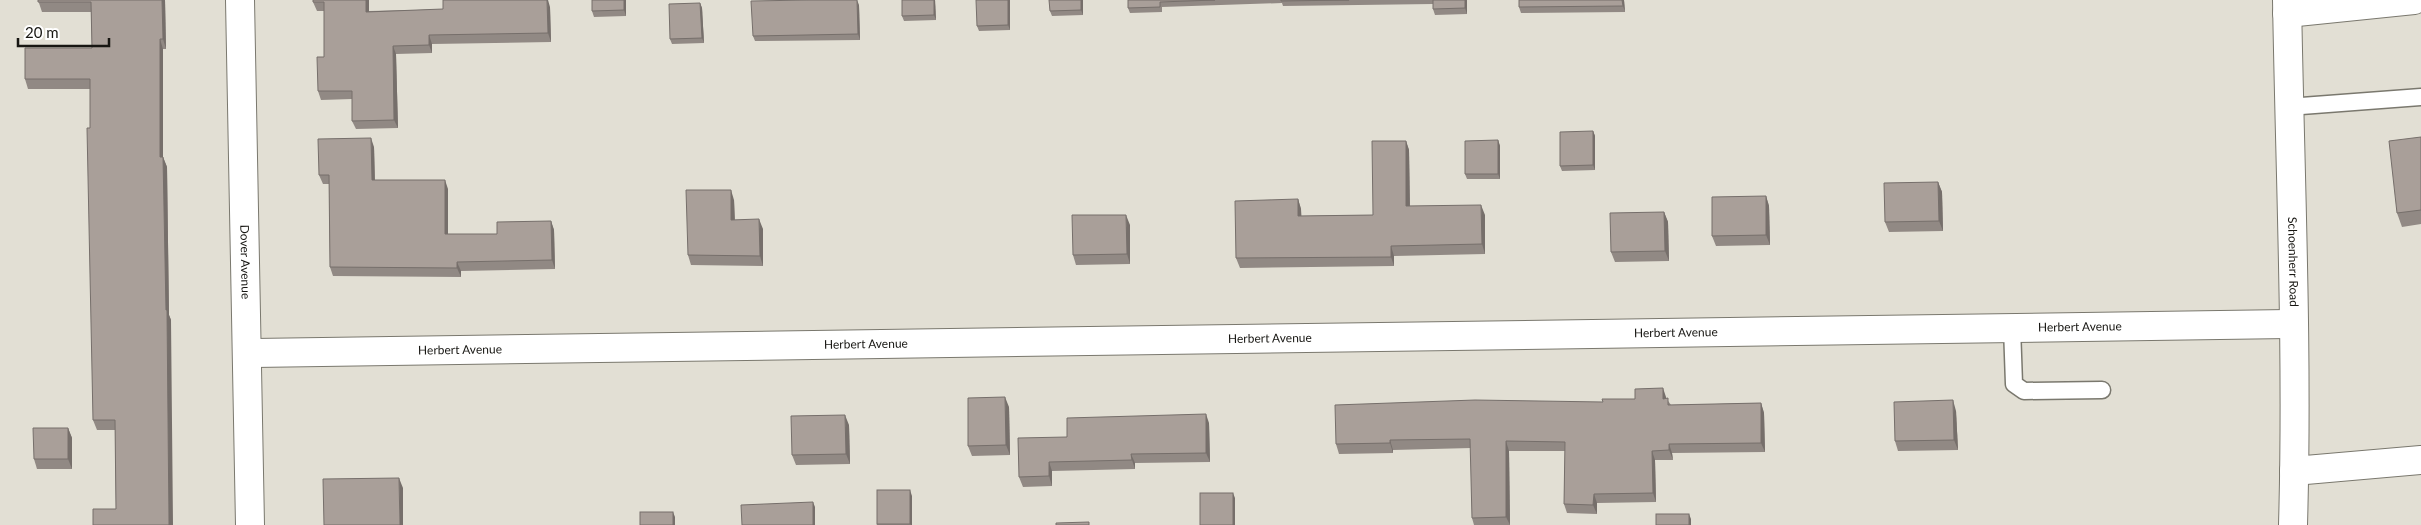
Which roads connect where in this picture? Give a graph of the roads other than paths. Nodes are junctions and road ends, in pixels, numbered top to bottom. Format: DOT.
graph roads {
  1 [pos="240,0"];
  2 [pos="2414,0"];
  3 [pos="2287,6"];
  4 [pos="2421,97"];
  5 [pos="2288,107"];
  6 [pos="2293,324"];
  7 [pos="2012,327"];
  8 [pos="248,353"];
  9 [pos="2102,390"];
  10 [pos="2421,460"];
  11 [pos="2294,471"];
  12 [pos="250,525"];
  13 [pos="2292,525"];
  1 -- 8 [label="street, Dover Avenue"];
  2 -- 3 [label="street"];
  3 -- 5 [label="street, Schoenherr Road"];
  4 -- 5 [label="lane"];
  5 -- 6 [label="street, Schoenherr Road"];
  6 -- 7 [label="street, Herbert Avenue"];
  6 -- 11 [label="street, Schoenherr Road"];
  7 -- 8 [label="street, Herbert Avenue"];
  7 -- 9 [label="lane"];
  8 -- 12 [label="street, Dover Avenue"];
  10 -- 11 [label="street"];
  11 -- 13 [label="street, Schoenherr Road"];
}
